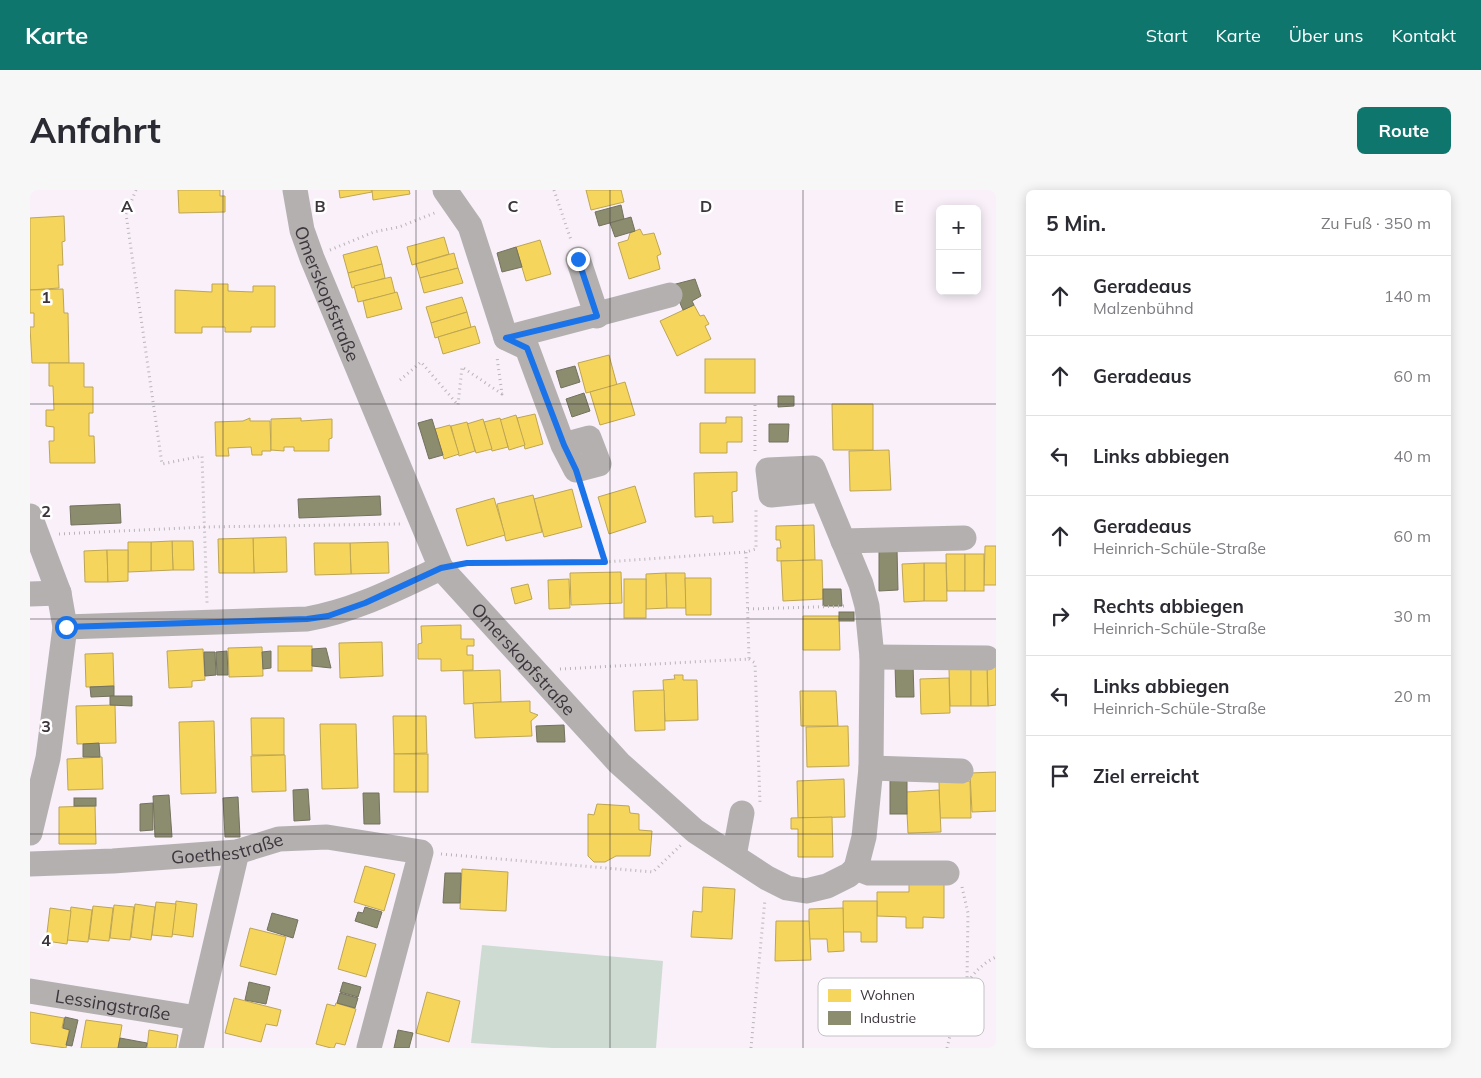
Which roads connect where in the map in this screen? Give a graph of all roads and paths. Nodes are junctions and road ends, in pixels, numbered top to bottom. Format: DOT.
graph roads {
  1 [pos="136,190"];
  2 [pos="295,190"];
  3 [pos="554,190"];
  4 [pos="450,197"];
  5 [pos="312,258"];
  6 [pos="578,259"];
  7 [pos="670,295"];
  8 [pos="597,316"];
  9 [pos="506,338"];
  10 [pos="400,380"];
  11 [pos="755,405"];
  12 [pos="755,462"];
  13 [pos="576,470"];
  14 [pos="822,490"];
  15 [pos="756,500"];
  16 [pos="424,523"];
  17 [pos="34,526"];
  18 [pos="204,527"];
  19 [pos="964,538"];
  20 [pos="844,541"];
  21 [pos="746,552"];
  22 [pos="605,562"];
  23 [pos="441,568"];
  24 [pos="30,594"];
  25 [pos="59,594"];
  26 [pos="867,606"];
  27 [pos="748,609"];
  28 [pos="208,623"];
  29 [pos="66,627"];
  30 [pos="872,657"];
  31 [pos="988,658"];
  32 [pos="749,659"];
  33 [pos="541,675"];
  34 [pos="871,768"];
  35 [pos="961,770"];
  36 [pos="751,812"];
  37 [pos="695,831"];
  38 [pos="30,833"];
  39 [pos="237,852"];
  40 [pos="421,852"];
  41 [pos="734,856"];
  42 [pos="30,864"];
  43 [pos="856,868"];
  44 [pos="947,873"];
  45 [pos="767,878"];
  46 [pos="996,957"];
  47 [pos="967,978"];
  48 [pos="970,978"];
  49 [pos="30,990"];
  50 [pos="197,1018"];
  51 [pos="191,1048"];
  52 [pos="369,1048"];
  53 [pos="751,1048"];
  1 -- 18 [label="path"];
  2 -- 5 [label="street, Omerskopfstraße"];
  3 -- 6 [label="path"];
  4 -- 5 [label="path"];
  4 -- 9 [label="street"];
  5 -- 16 [label="street, Omerskopfstraße"];
  6 -- 8 [label="street"];
  7 -- 8 [label="street"];
  8 -- 9 [label="street"];
  9 -- 10 [label="path"];
  9 -- 13 [label="street"];
  11 -- 12 [label="path"];
  13 -- 22 [label="path"];
  14 -- 20 [label="street"];
  15 -- 21 [label="path"];
  16 -- 18 [label="path"];
  16 -- 23 [label="street, Omerskopfstraße"];
  17 -- 18 [label="path"];
  17 -- 25 [label="street"];
  18 -- 28 [label="path"];
  19 -- 20 [label="street"];
  20 -- 26 [label="street"];
  21 -- 22 [label="path"];
  21 -- 27 [label="path"];
  22 -- 23 [label="path"];
  23 -- 28 [label="street"];
  23 -- 33 [label="street, Omerskopfstraße"];
  24 -- 25 [label="street"];
  25 -- 29 [label="street"];
  26 -- 27 [label="path"];
  26 -- 30 [label="street"];
  27 -- 32 [label="path"];
  28 -- 29 [label="street"];
  29 -- 38 [label="street"];
  30 -- 31 [label="street"];
  30 -- 34 [label="street"];
  32 -- 33 [label="path"];
  32 -- 36 [label="path"];
  33 -- 37 [label="street, Omerskopfstraße"];
  34 -- 35 [label="street"];
  34 -- 43 [label="street"];
  36 -- 41 [label="street"];
  37 -- 40 [label="path"];
  37 -- 41 [label="street, Omerskopfstraße"];
  39 -- 40 [label="street, Goethestraße"];
  39 -- 42 [label="street, Goethestraße"];
  39 -- 50 [label="street"];
  40 -- 52 [label="street"];
  41 -- 45 [label="street, Omerskopfstraße"];
  43 -- 44 [label="street"];
  43 -- 45 [label="street, Omerskopfstraße"];
  44 -- 47 [label="path"];
  45 -- 53 [label="path"];
  46 -- 48 [label="path"];
  49 -- 50 [label="street, Lessingstraße"];
  50 -- 51 [label="street"];
}
